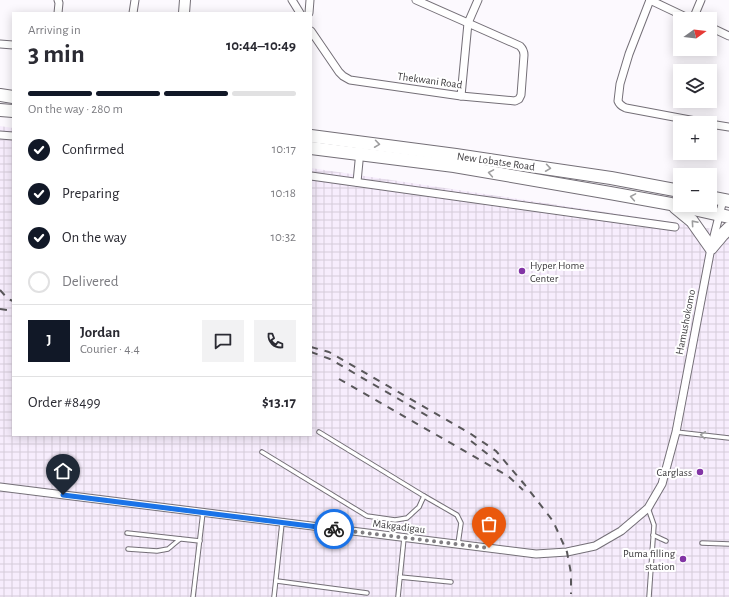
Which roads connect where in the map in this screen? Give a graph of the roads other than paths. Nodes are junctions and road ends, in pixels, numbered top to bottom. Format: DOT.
graph roads {
  1 [pos="58,0"];
  2 [pos="135,0"];
  3 [pos="185,0"];
  4 [pos="292,0"];
  5 [pos="310,0"];
  6 [pos="416,0"];
  7 [pos="478,0"];
  8 [pos="650,0"];
  9 [pos="701,0"];
  10 [pos="58,12"];
  11 [pos="133,12"];
  12 [pos="184,12"];
  13 [pos="299,12"];
  14 [pos="309,12"];
  15 [pos="675,12"];
  16 [pos="696,12"];
  17 [pos="468,23"];
  18 [pos="717,31"];
  19 [pos="312,32"];
  20 [pos="729,36"];
  21 [pos="0,44"];
  22 [pos="12,45"];
  23 [pos="0,96"];
  24 [pos="461,96"];
  25 [pos="12,97"];
  26 [pos="0,110"];
  27 [pos="12,111"];
  28 [pos="673,117"];
  29 [pos="717,125"];
  30 [pos="729,127"];
  31 [pos="0,135"];
  32 [pos="12,136"];
  33 [pos="312,136"];
  34 [pos="312,148"];
  35 [pos="361,148"];
  36 [pos="312,176"];
  37 [pos="357,182"];
  38 [pos="673,190"];
  39 [pos="726,200"];
  40 [pos="671,204"];
  41 [pos="724,216"];
  42 [pos="675,227"];
  43 [pos="729,228"];
  44 [pos="710,248"];
  45 [pos="319,432"];
  46 [pos="676,432"];
  47 [pos="729,438"];
  48 [pos="672,448"];
  49 [pos="262,452"];
  50 [pos="0,487"];
  51 [pos="424,496"];
  52 [pos="648,508"];
  53 [pos="203,512"];
  54 [pos="282,523"];
  55 [pos="127,533"];
  56 [pos="653,535"];
  57 [pos="404,538"];
  58 [pos="180,539"];
  59 [pos="200,541"];
  60 [pos="666,541"];
  61 [pos="702,543"];
  62 [pos="729,544"];
  63 [pos="458,545"];
  64 [pos="128,549"];
  65 [pos="400,577"];
  66 [pos="277,581"];
  67 [pos="451,582"];
  68 [pos="368,593"];
  69 [pos="193,597"];
  70 [pos="274,597"];
  71 [pos="398,597"];
  72 [pos="649,597"];
  1 -- 10 [label="street"];
  2 -- 11 [label="street"];
  3 -- 12 [label="street"];
  4 -- 13 [label="street"];
  5 -- 14 [label="street"];
  6 -- 17 [label="street"];
  7 -- 17 [label="street"];
  8 -- 15 [label="street"];
  8 -- 28 [label="street"];
  9 -- 16 [label="street"];
  17 -- 24 [label="street"];
  17 -- 24 [label="street, Thekwani Road"];
  18 -- 20 [label="street"];
  19 -- 24 [label="street, Thekwani Road"];
  21 -- 22 [label="street"];
  23 -- 25 [label="main road"];
  26 -- 27 [label="main road"];
  29 -- 30 [label="street"];
  31 -- 32 [label="street"];
  33 -- 35 [label="main road, New Lobatse Road"];
  34 -- 35 [label="main road"];
  35 -- 37 [label="street"];
  35 -- 38 [label="main road, New Lobatse Road, one-way"];
  40 -- 35 [label="main road, one-way"];
  36 -- 37 [label="street"];
  37 -- 42 [label="street"];
  39 -- 41 [label="street, Hamushokomo"];
  40 -- 41 [label="main road"];
  44 -- 40 [label="main road, one-way"];
  41 -- 44 [label="street, Hamushokomo"];
  43 -- 44 [label="main road"];
  44 -- 46 [label="street, Hamushokomo"];
  45 -- 51 [label="lane"];
  47 -- 46 [label="lane, one-way"];
  46 -- 48 [label="street, Hamushokomo"];
  48 -- 52 [label="street, Makgadigau"];
  49 -- 51 [label="lane"];
  50 -- 53 [label="street, Makgadigau"];
  51 -- 63 [label="lane"];
  52 -- 56 [label="lane"];
  52 -- 63 [label="street, Makgadigau"];
  53 -- 54 [label="street, Makgadigau"];
  53 -- 59 [label="lane"];
  54 -- 57 [label="street, Makgadigau"];
  54 -- 66 [label="lane"];
  55 -- 58 [label="lane"];
  56 -- 60 [label="lane"];
  56 -- 72 [label="lane"];
  57 -- 63 [label="street, Makgadigau"];
  57 -- 65 [label="lane"];
  58 -- 59 [label="lane"];
  58 -- 64 [label="lane"];
  59 -- 69 [label="lane"];
  61 -- 62 [label="lane"];
  65 -- 67 [label="lane"];
  65 -- 71 [label="lane"];
  66 -- 68 [label="lane"];
  66 -- 70 [label="lane"];
}
